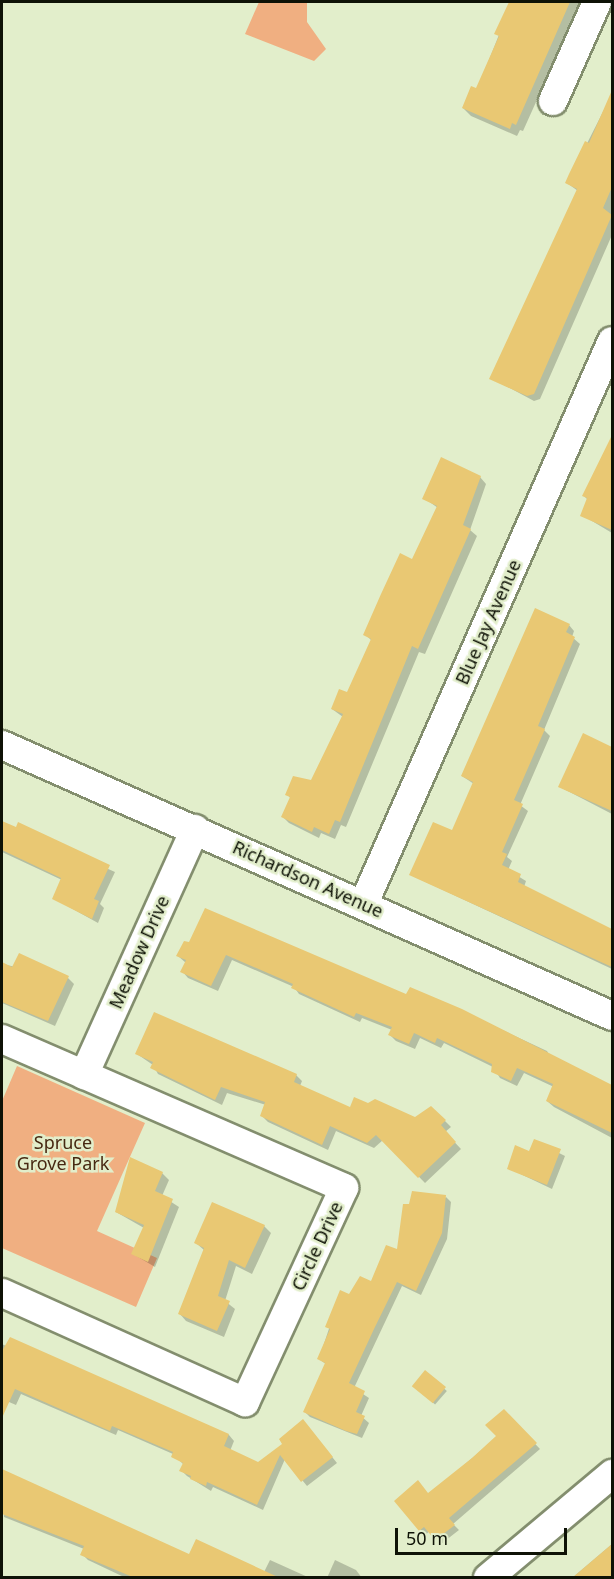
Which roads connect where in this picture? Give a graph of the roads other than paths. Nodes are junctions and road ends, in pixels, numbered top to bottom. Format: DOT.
graph roads {
  1 [pos="597,2"];
  2 [pos="553,101"];
  3 [pos="612,341"];
  4 [pos="2,745"];
  5 [pos="195,829"];
  6 [pos="364,903"];
  7 [pos="612,1016"];
  8 [pos="2,1039"];
  9 [pos="84,1075"];
  10 [pos="2,1293"];
  11 [pos="612,1474"];
  12 [pos="488,1578"];
  1 -- 2 [label="street"];
  3 -- 6 [label="street, Blue Jay Avenue"];
  4 -- 5 [label="street, Richardson Avenue"];
  5 -- 6 [label="street, Richardson Avenue"];
  5 -- 9 [label="street, Meadow Drive"];
  6 -- 7 [label="street, Richardson Avenue"];
  8 -- 9 [label="street, Circle Drive"];
  9 -- 10 [label="street, Circle Drive"];
  11 -- 12 [label="street"];
}
